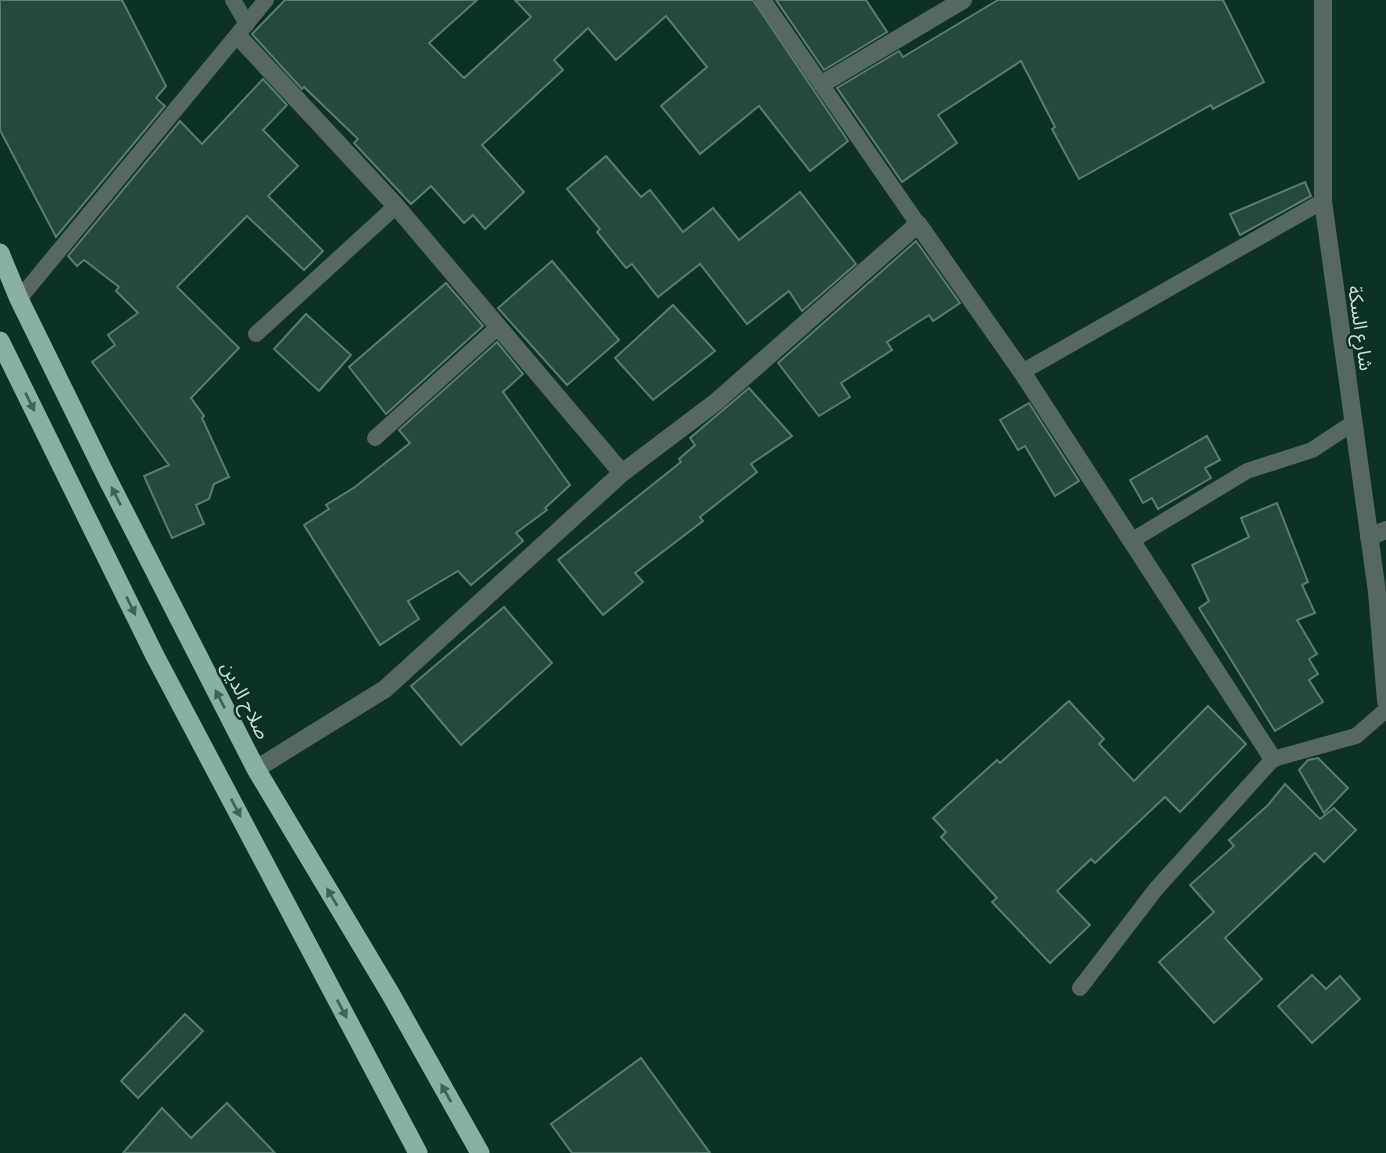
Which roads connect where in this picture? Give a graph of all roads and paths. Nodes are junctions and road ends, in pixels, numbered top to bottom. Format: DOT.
graph roads {
  1 [pos="233,0"];
  2 [pos="266,0"];
  3 [pos="763,0"];
  4 [pos="963,0"];
  5 [pos="1323,0"];
  6 [pos="242,30"];
  7 [pos="822,84"];
  8 [pos="1323,201"];
  9 [pos="396,206"];
  10 [pos="918,224"];
  11 [pos="0,254"];
  12 [pos="19,299"];
  13 [pos="497,328"];
  14 [pos="256,334"];
  15 [pos="0,341"];
  16 [pos="1022,372"];
  17 [pos="1353,423"];
  18 [pos="375,438"];
  19 [pos="622,473"];
  20 [pos="1378,533"];
  21 [pos="1131,541"];
  22 [pos="1386,701"];
  23 [pos="1386,710"];
  24 [pos="1273,759"];
  25 [pos="256,769"];
  26 [pos="1080,988"];
  27 [pos="418,1153"];
  28 [pos="480,1153"];
  1 -- 6 [label="lane"];
  2 -- 6 [label="lane"];
  3 -- 7 [label="lane"];
  4 -- 7 [label="street"];
  5 -- 8 [label="street, شارع السكة"];
  6 -- 9 [label="street"];
  6 -- 12 [label="lane"];
  7 -- 10 [label="lane"];
  8 -- 16 [label="lane"];
  8 -- 17 [label="street, شارع السكة"];
  9 -- 13 [label="street"];
  9 -- 14 [label="lane"];
  10 -- 16 [label="street"];
  10 -- 19 [label="street"];
  11 -- 12 [label="highway, صلاح الدين"];
  25 -- 12 [label="highway, صلاح الدين, one-way"];
  13 -- 18 [label="lane"];
  13 -- 19 [label="street"];
  15 -- 27 [label="highway, one-way"];
  16 -- 21 [label="street"];
  17 -- 20 [label="street, شارع السكة"];
  17 -- 21 [label="lane"];
  19 -- 25 [label="street"];
  20 -- 22 [label="street, شارع السكة"];
  21 -- 24 [label="street"];
  23 -- 24 [label="lane"];
  24 -- 26 [label="lane"];
  28 -- 25 [label="highway, صلاح الدين, one-way"];
}
